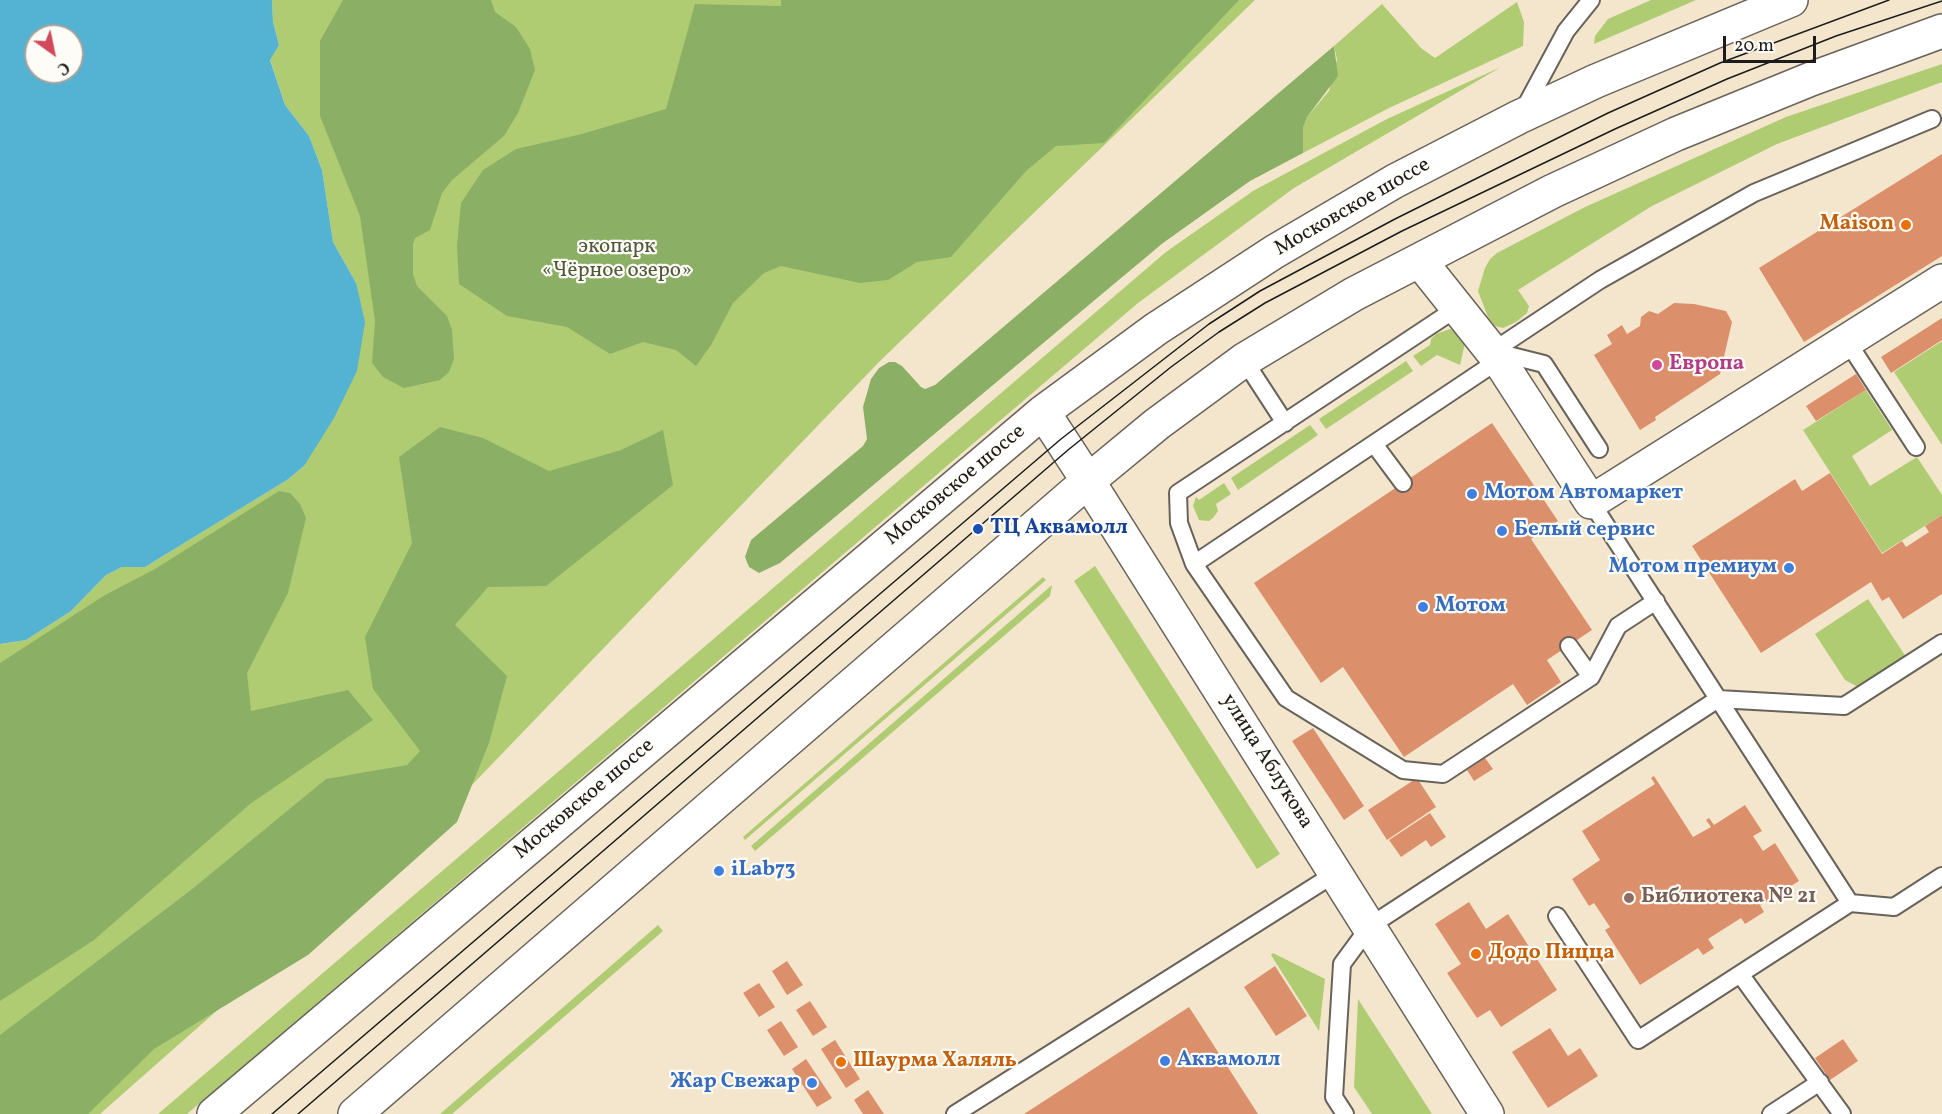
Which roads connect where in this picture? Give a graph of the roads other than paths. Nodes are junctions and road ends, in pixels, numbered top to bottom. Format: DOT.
graph roads {
  1 [pos="1592,0"];
  2 [pos="1791,0"];
  3 [pos="1942,31"];
  4 [pos="1520,117"];
  5 [pos="1932,119"];
  6 [pos="1420,261"];
  7 [pos="1942,282"];
  8 [pos="1457,308"];
  9 [pos="1847,341"];
  10 [pos="1496,356"];
  11 [pos="1244,360"];
  12 [pos="1043,412"];
  13 [pos="1285,423"];
  14 [pos="1374,444"];
  15 [pos="1916,447"];
  16 [pos="1599,448"];
  17 [pos="1089,481"];
  18 [pos="1402,483"];
  19 [pos="1591,502"];
  20 [pos="1194,564"];
  21 [pos="1656,601"];
  22 [pos="1942,644"];
  23 [pos="1569,646"];
  24 [pos="1591,677"];
  25 [pos="1718,699"];
  26 [pos="1336,873"];
  27 [pos="1942,876"];
  28 [pos="1850,903"];
  29 [pos="1557,916"];
  30 [pos="1370,926"];
  31 [pos="1740,974"];
  32 [pos="1820,1082"];
  33 [pos="214,1114"];
  34 [pos="355,1114"];
  35 [pos="955,1114"];
  36 [pos="1345,1114"];
  37 [pos="1487,1114"];
  38 [pos="1771,1114"];
  39 [pos="1842,1114"];
  1 -- 4 [label="lane"];
  2 -- 4 [label="main road, Московское шоссе"];
  3 -- 6 [label="main road"];
  4 -- 12 [label="main road, Московское шоссе"];
  5 -- 10 [label="lane"];
  6 -- 8 [label="main road"];
  6 -- 11 [label="main road"];
  7 -- 9 [label="main road"];
  8 -- 10 [label="main road"];
  8 -- 13 [label="lane"];
  9 -- 15 [label="lane"];
  9 -- 19 [label="main road"];
  10 -- 14 [label="lane"];
  10 -- 16 [label="lane"];
  10 -- 19 [label="main road"];
  11 -- 13 [label="lane"];
  11 -- 17 [label="main road"];
  12 -- 17 [label="main road, улица Аблукова"];
  12 -- 33 [label="main road, Московское шоссе"];
  13 -- 20 [label="lane"];
  14 -- 18 [label="lane"];
  14 -- 20 [label="lane"];
  17 -- 26 [label="main road, улица Аблукова"];
  17 -- 34 [label="main road"];
  19 -- 21 [label="lane"];
  20 -- 24 [label="lane"];
  21 -- 24 [label="lane"];
  21 -- 25 [label="lane"];
  22 -- 25 [label="lane"];
  23 -- 24 [label="lane"];
  25 -- 28 [label="lane"];
  25 -- 30 [label="lane"];
  26 -- 30 [label="main road, улица Аблукова"];
  26 -- 35 [label="lane"];
  27 -- 28 [label="lane"];
  28 -- 31 [label="lane"];
  29 -- 31 [label="lane"];
  30 -- 36 [label="lane"];
  30 -- 37 [label="main road, улица Аблукова"];
  31 -- 32 [label="lane"];
  32 -- 38 [label="lane"];
  32 -- 39 [label="lane"];
}
